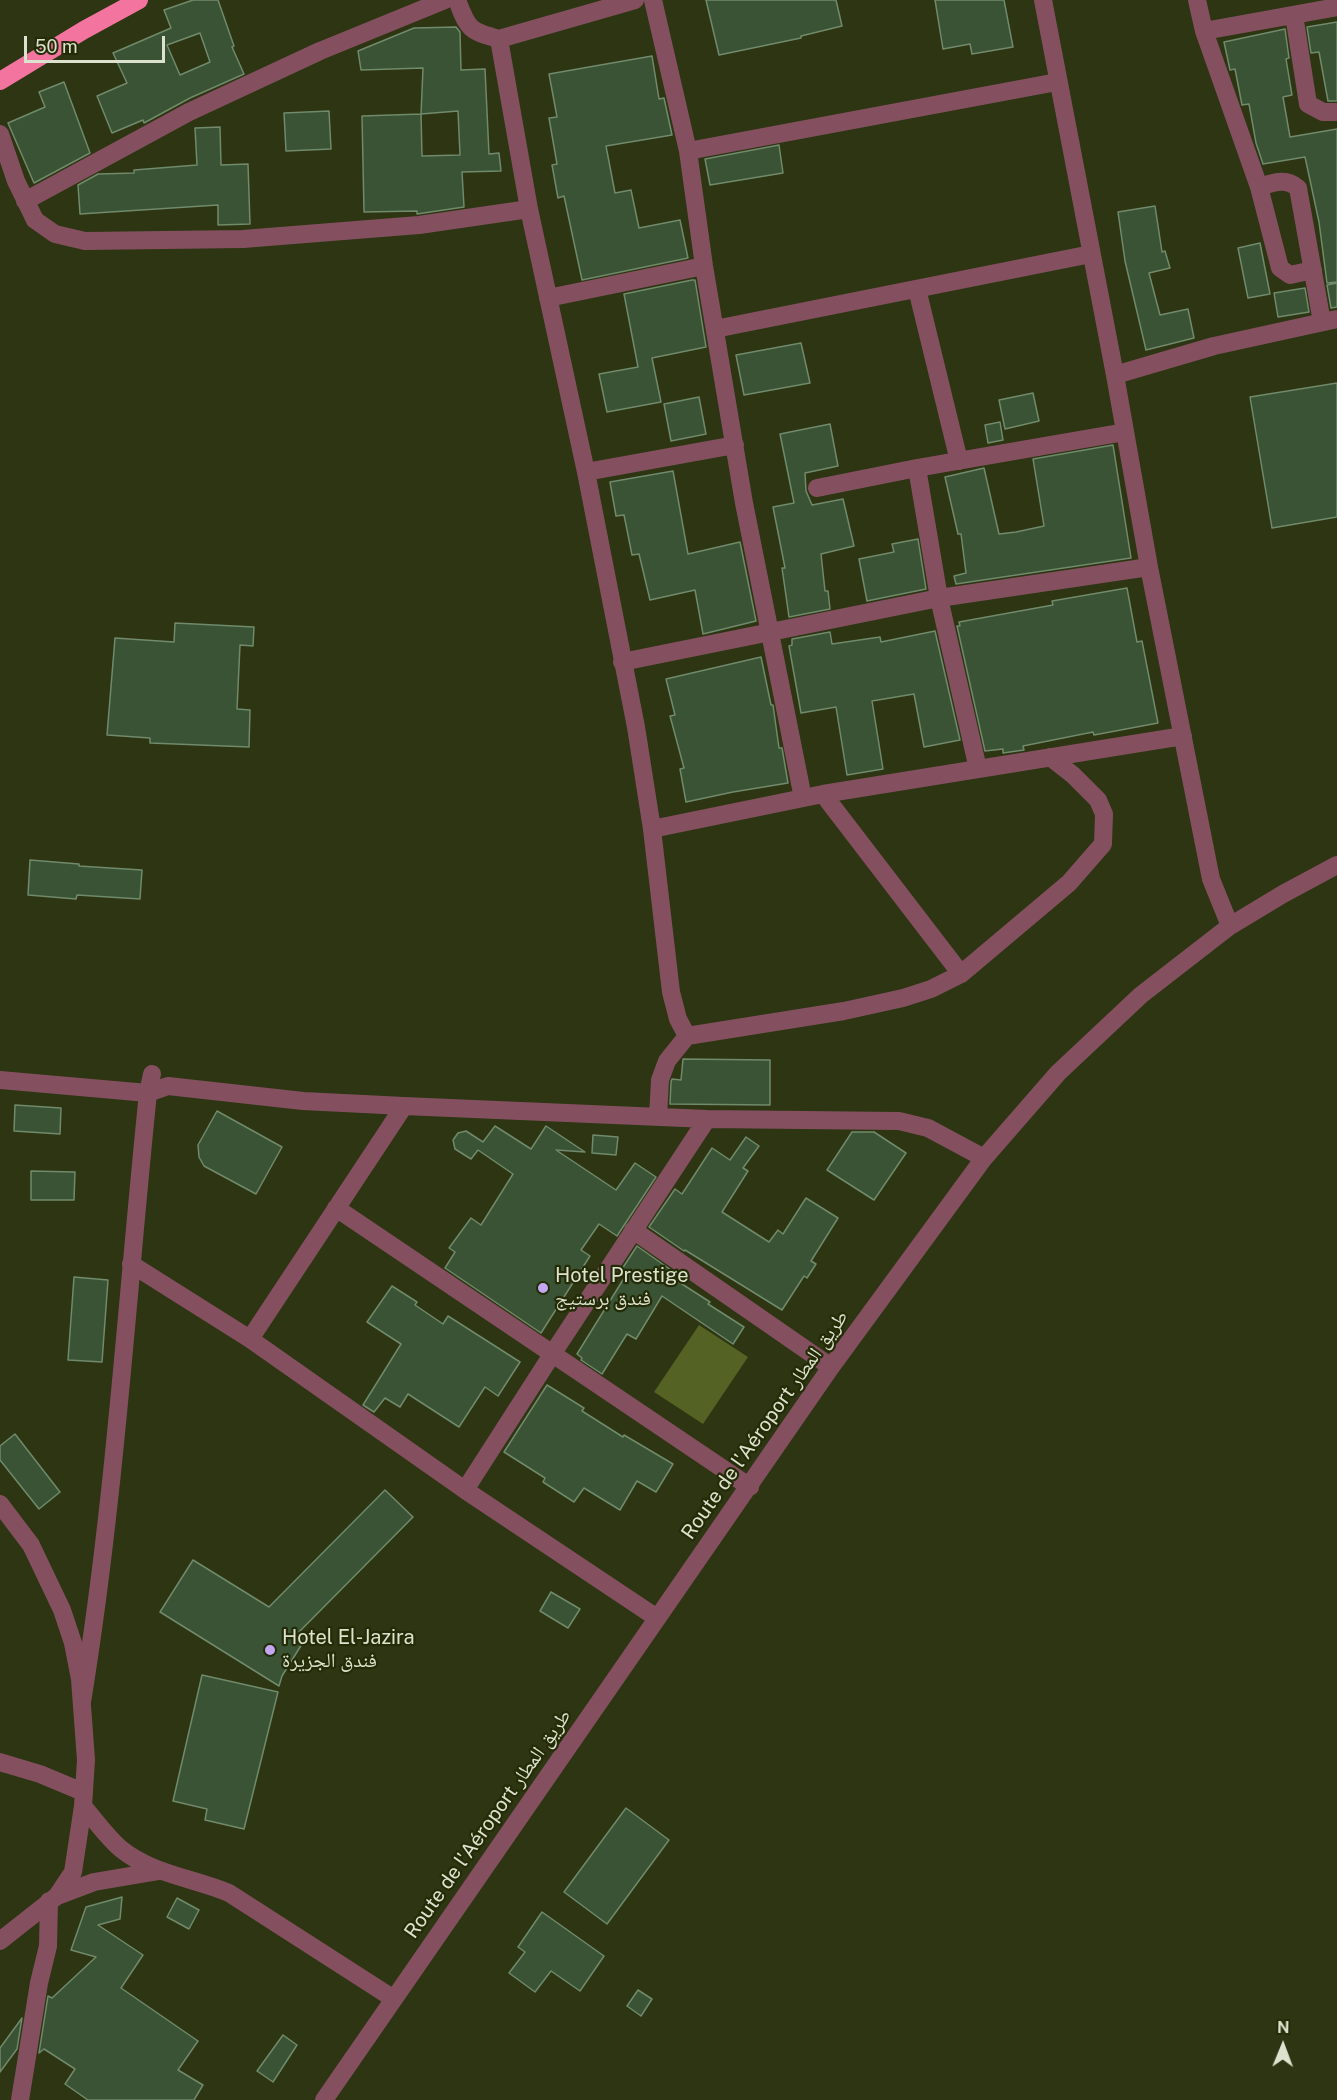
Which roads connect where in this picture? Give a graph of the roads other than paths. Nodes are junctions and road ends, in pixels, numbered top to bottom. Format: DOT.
graph roads {
  1 [pos="139,0"];
  2 [pos="445,0"];
  3 [pos="457,0"];
  4 [pos="635,0"];
  5 [pos="653,0"];
  6 [pos="1043,0"];
  7 [pos="1197,0"];
  8 [pos="1331,5"];
  9 [pos="1294,15"];
  10 [pos="1204,31"];
  11 [pos="499,39"];
  12 [pos="0,81"];
  13 [pos="1057,82"];
  14 [pos="1337,111"];
  15 [pos="0,134"];
  16 [pos="688,151"];
  17 [pos="1259,187"];
  18 [pos="26,201"];
  19 [pos="529,209"];
  20 [pos="1091,254"];
  21 [pos="704,266"];
  22 [pos="1313,270"];
  23 [pos="917,289"];
  24 [pos="548,298"];
  25 [pos="1329,321"];
  26 [pos="715,329"];
  27 [pos="1115,375"];
  28 [pos="1125,432"];
  29 [pos="735,445"];
  30 [pos="959,461"];
  31 [pos="917,468"];
  32 [pos="586,472"];
  33 [pos="816,489"];
  34 [pos="1149,567"];
  35 [pos="939,598"];
  36 [pos="769,632"];
  37 [pos="622,662"];
  38 [pos="1183,736"];
  39 [pos="1050,757"];
  40 [pos="978,769"];
  41 [pos="823,794"];
  42 [pos="803,798"];
  43 [pos="652,829"];
  44 [pos="1337,865"];
  45 [pos="1230,926"];
  46 [pos="961,975"];
  47 [pos="687,1035"];
  48 [pos="152,1074"];
  49 [pos="0,1080"];
  50 [pos="148,1093"];
  51 [pos="405,1106"];
  52 [pos="658,1117"];
  53 [pos="707,1119"];
  54 [pos="984,1158"];
  55 [pos="336,1208"];
  56 [pos="633,1230"];
  57 [pos="131,1264"];
  58 [pos="250,1339"];
  59 [pos="553,1353"];
  60 [pos="831,1367"];
  61 [pos="750,1487"];
  62 [pos="465,1490"];
  63 [pos="0,1504"];
  64 [pos="657,1618"];
  65 [pos="82,1702"];
  66 [pos="0,1762"];
  67 [pos="83,1799"];
  68 [pos="159,1871"];
  69 [pos="53,1898"];
  70 [pos="0,1941"];
  71 [pos="394,1999"];
  72 [pos="20,2100"];
  73 [pos="324,2100"];
  1 -- 12 [label="highway"];
  2 -- 18 [label="street"];
  3 -- 11 [label="street"];
  4 -- 11 [label="street"];
  5 -- 16 [label="street"];
  6 -- 13 [label="street"];
  7 -- 10 [label="street"];
  8 -- 9 [label="street"];
  9 -- 10 [label="street"];
  9 -- 14 [label="street"];
  10 -- 17 [label="street"];
  11 -- 19 [label="street"];
  13 -- 16 [label="street"];
  13 -- 20 [label="street"];
  15 -- 18 [label="street"];
  16 -- 21 [label="street"];
  17 -- 22 [label="street"];
  17 -- 22 [label="street"];
  18 -- 19 [label="street"];
  19 -- 24 [label="street"];
  20 -- 23 [label="street"];
  20 -- 27 [label="street"];
  21 -- 24 [label="street"];
  21 -- 26 [label="street"];
  22 -- 25 [label="street"];
  23 -- 26 [label="street"];
  23 -- 30 [label="street"];
  24 -- 32 [label="street"];
  25 -- 27 [label="street"];
  26 -- 29 [label="street"];
  27 -- 28 [label="street"];
  28 -- 30 [label="street"];
  28 -- 34 [label="street"];
  29 -- 32 [label="street"];
  29 -- 36 [label="street"];
  30 -- 31 [label="street"];
  31 -- 33 [label="street"];
  31 -- 35 [label="street"];
  32 -- 37 [label="street"];
  34 -- 35 [label="street"];
  34 -- 38 [label="street"];
  35 -- 36 [label="street"];
  35 -- 40 [label="street"];
  36 -- 37 [label="street"];
  36 -- 42 [label="street"];
  37 -- 43 [label="street"];
  38 -- 39 [label="street"];
  38 -- 45 [label="street"];
  39 -- 40 [label="street"];
  39 -- 46 [label="street"];
  40 -- 41 [label="street"];
  41 -- 42 [label="street"];
  41 -- 46 [label="street"];
  42 -- 43 [label="street"];
  43 -- 47 [label="street"];
  44 -- 45 [label="street, Route de l'Aéroport طريق المطار"];
  45 -- 54 [label="street, Route de l'Aéroport طريق المطار"];
  46 -- 47 [label="street"];
  47 -- 52 [label="street"];
  48 -- 50 [label="street"];
  49 -- 50 [label="street"];
  50 -- 51 [label="street"];
  50 -- 57 [label="street"];
  51 -- 52 [label="street"];
  51 -- 55 [label="street"];
  52 -- 53 [label="street"];
  53 -- 54 [label="street"];
  53 -- 56 [label="street"];
  54 -- 60 [label="street, Route de l'Aéroport طريق المطار"];
  55 -- 58 [label="street"];
  55 -- 59 [label="street"];
  56 -- 59 [label="street"];
  56 -- 60 [label="street"];
  57 -- 58 [label="street"];
  57 -- 65 [label="street"];
  58 -- 62 [label="street"];
  59 -- 61 [label="street"];
  59 -- 62 [label="street"];
  60 -- 61 [label="street, Route de l'Aéroport طريق المطار"];
  61 -- 64 [label="street, Route de l'Aéroport طريق المطار"];
  62 -- 64 [label="street"];
  63 -- 65 [label="street"];
  64 -- 71 [label="street, Route de l'Aéroport طريق المطار"];
  65 -- 67 [label="street"];
  66 -- 67 [label="street"];
  67 -- 68 [label="street"];
  67 -- 69 [label="street"];
  68 -- 69 [label="street"];
  68 -- 71 [label="street"];
  69 -- 70 [label="street"];
  69 -- 72 [label="street"];
  71 -- 73 [label="street, Route de l'Aéroport طريق المطار"];
}
